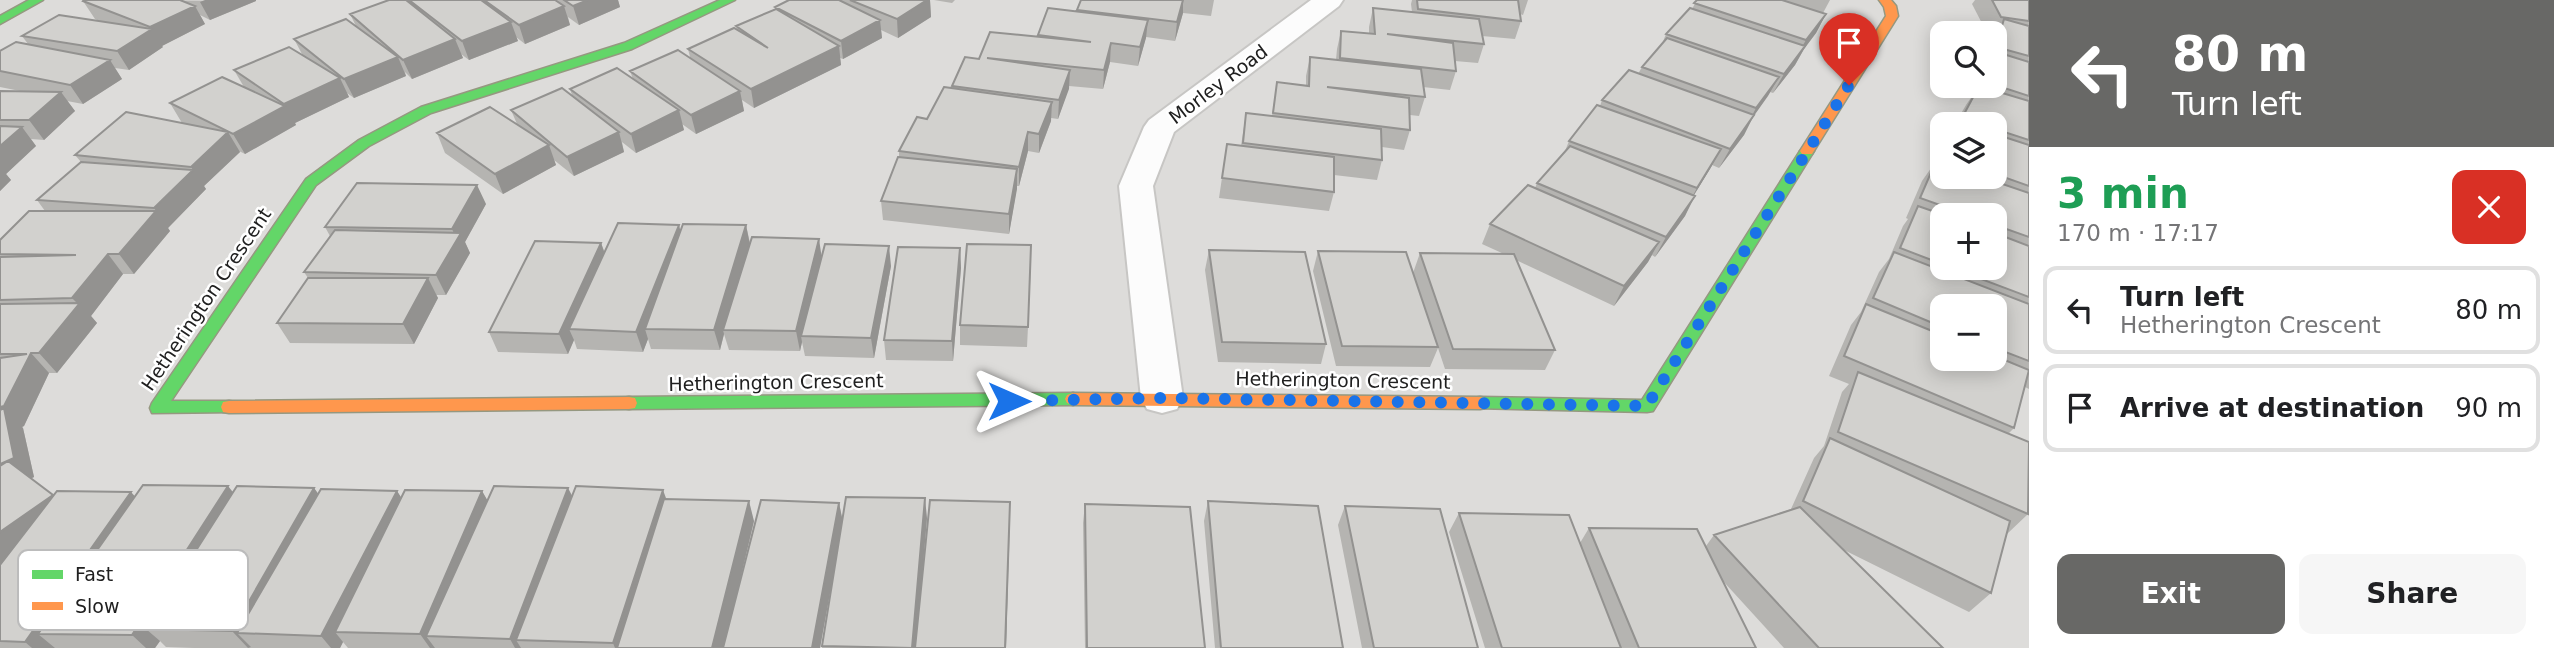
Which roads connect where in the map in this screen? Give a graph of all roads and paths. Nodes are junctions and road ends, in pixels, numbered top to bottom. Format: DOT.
graph roads {
  1 [pos="37,0"];
  2 [pos="729,0"];
  3 [pos="1329,0"];
  4 [pos="1885,0"];
  5 [pos="0,20"];
  6 [pos="1162,398"];
  1 -- 5 [label="street"];
  2 -- 6 [label="street, Hetherington Crescent"];
  3 -- 6 [label="street, Morley Road"];
  4 -- 6 [label="street, Hetherington Crescent"];
}
